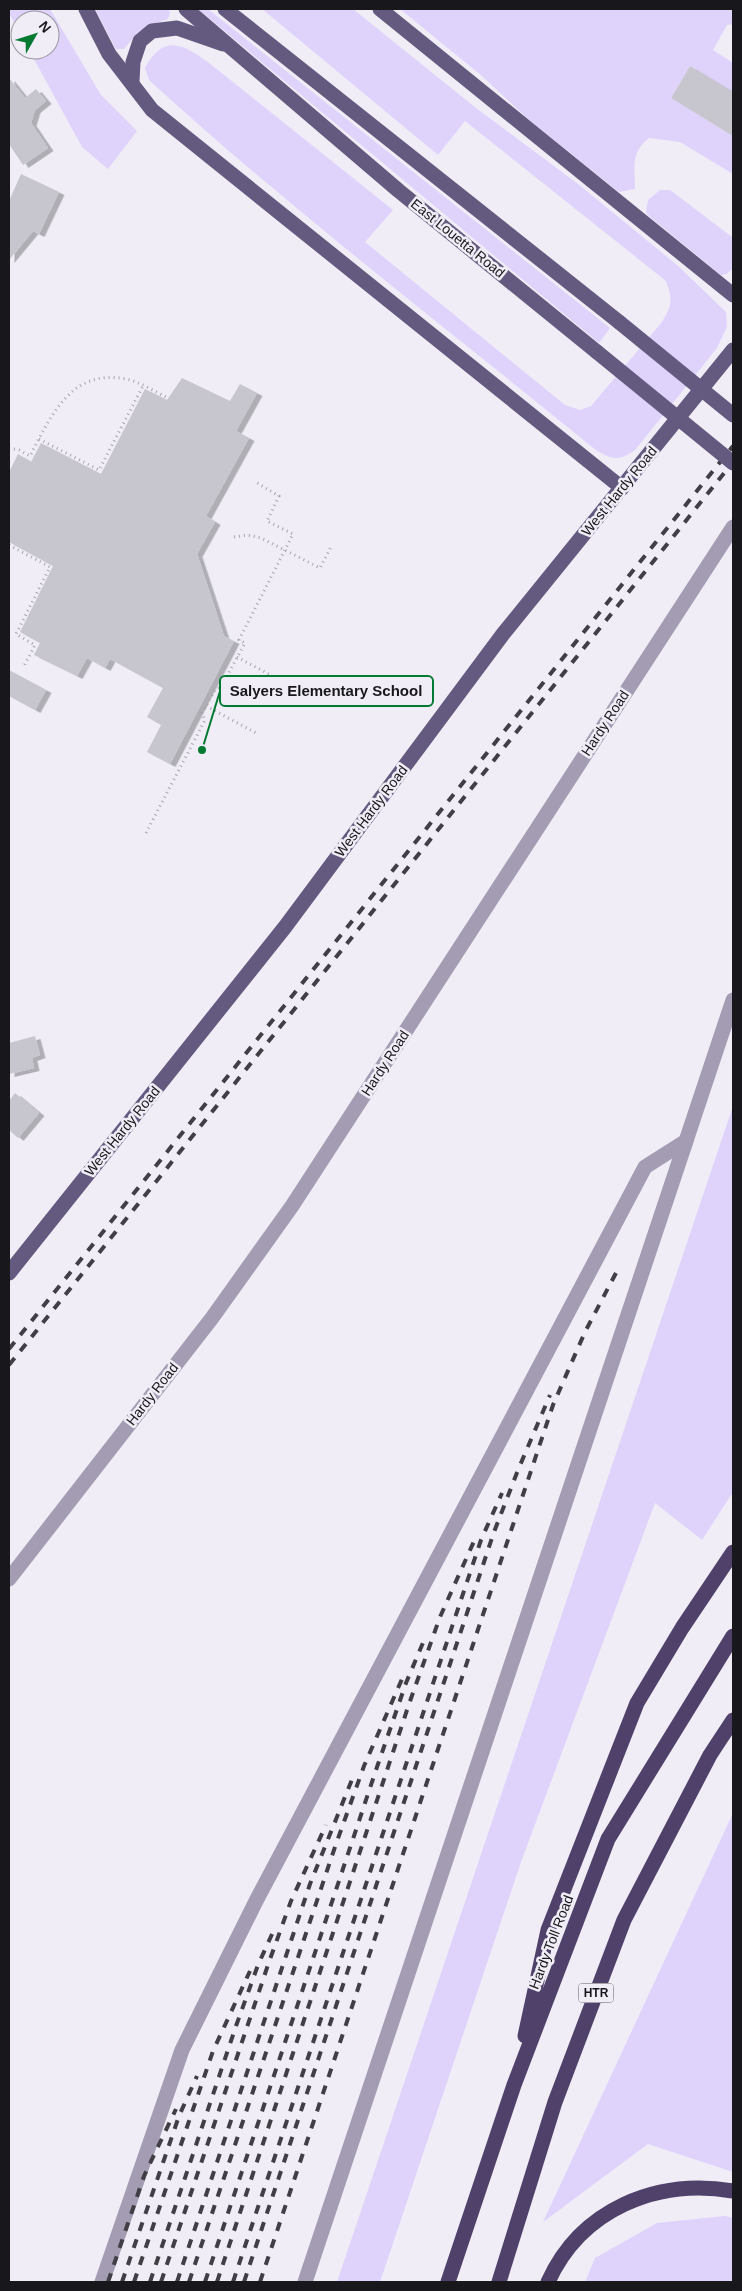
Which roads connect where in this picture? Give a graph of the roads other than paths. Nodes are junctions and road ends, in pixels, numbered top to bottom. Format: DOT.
graph roads {
  1 [pos="86,9"];
  2 [pos="186,9"];
  3 [pos="225,9"];
  4 [pos="236,9"];
  5 [pos="380,9"];
  6 [pos="248,27"];
  7 [pos="234,48"];
  8 [pos="132,81"];
  9 [pos="733,295"];
  10 [pos="733,350"];
  11 [pos="733,415"];
  12 [pos="733,463"];
  13 [pos="622,488"];
  14 [pos="733,527"];
  15 [pos="733,1000"];
  16 [pos="686,1141"];
  17 [pos="9,1273"];
  18 [pos="733,1552"];
  19 [pos="9,1579"];
  20 [pos="733,1636"];
  21 [pos="733,1720"];
  22 [pos="514,2085"];
  23 [pos="733,2191"];
  24 [pos="102,2282"];
  25 [pos="306,2282"];
  26 [pos="448,2282"];
  27 [pos="499,2282"];
  28 [pos="548,2282"];
  1 -- 8 [label="main road"];
  2 -- 7 [label="main road, East Louetta Road"];
  3 -- 6 [label="main road"];
  4 -- 6 [label="main road"];
  5 -- 9 [label="main road"];
  6 -- 11 [label="main road, bridge"];
  7 -- 8 [label="main road"];
  7 -- 12 [label="main road, East Louetta Road, bridge"];
  8 -- 13 [label="main road"];
  10 -- 13 [label="main road, West Hardy Road"];
  13 -- 17 [label="main road, West Hardy Road"];
  14 -- 19 [label="street, Hardy Road"];
  15 -- 16 [label="street"];
  16 -- 24 [label="street"];
  16 -- 25 [label="street"];
  18 -- 22 [label="highway"];
  20 -- 22 [label="highway, Hardy Toll Road"];
  21 -- 27 [label="highway, HTR"];
  22 -- 26 [label="highway, Hardy Toll Road"];
  23 -- 28 [label="highway"];
}
